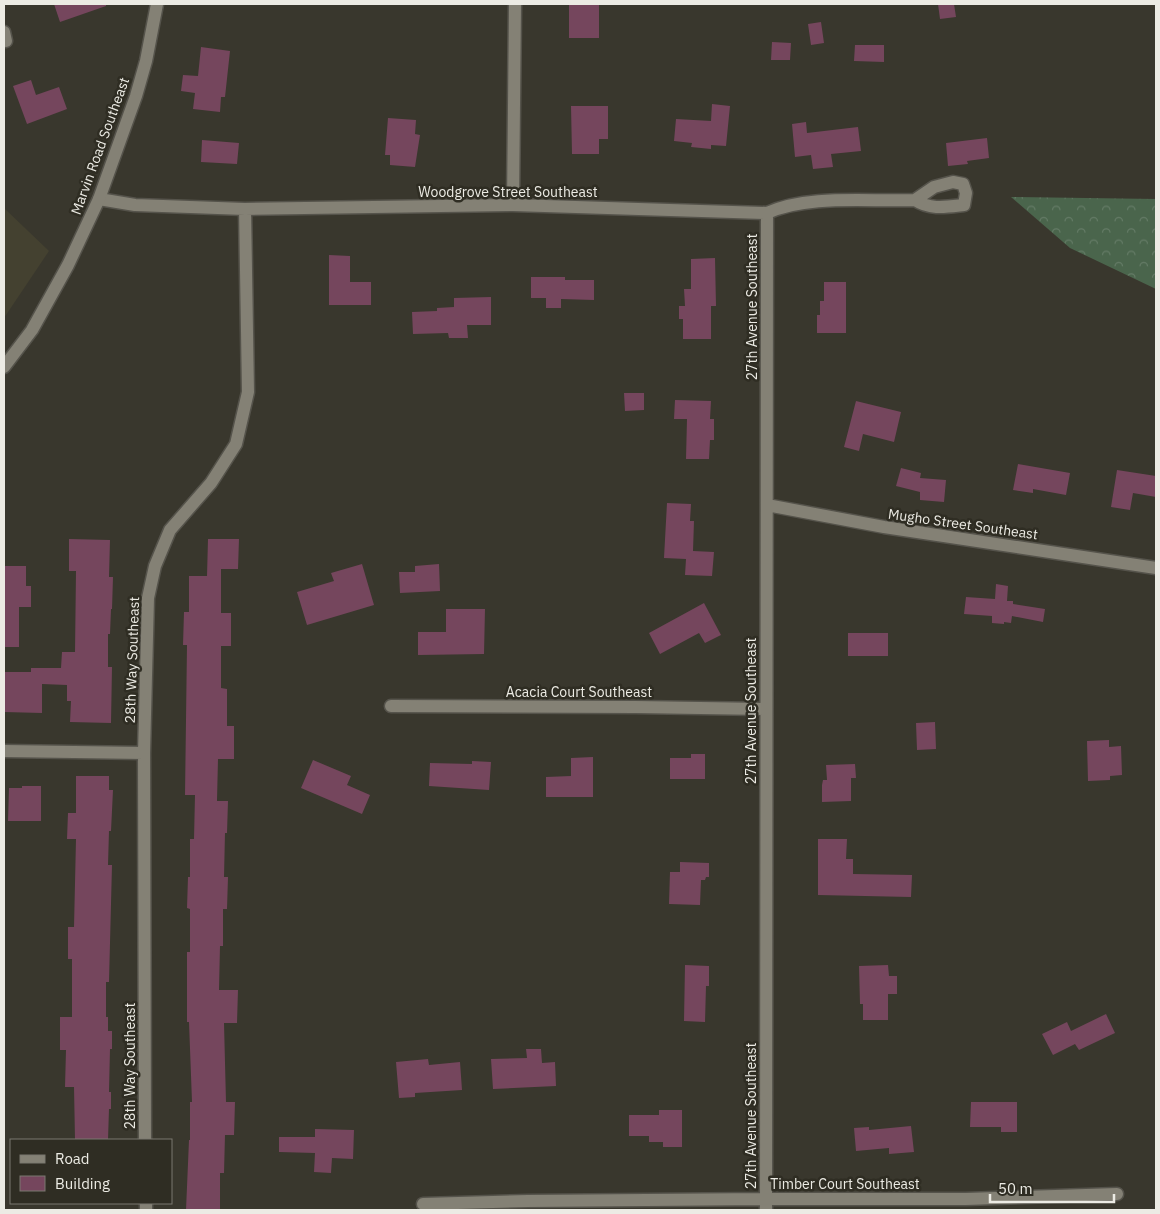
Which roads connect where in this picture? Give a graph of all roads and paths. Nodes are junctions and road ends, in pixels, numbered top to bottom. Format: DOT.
graph roads {
  1 [pos="157,4"];
  2 [pos="515,4"];
  3 [pos="99,200"];
  4 [pos="915,200"];
  5 [pos="514,205"];
  6 [pos="245,209"];
  7 [pos="767,213"];
  8 [pos="4,368"];
  9 [pos="767,505"];
  10 [pos="1156,568"];
  11 [pos="391,706"];
  12 [pos="766,709"];
  13 [pos="4,751"];
  14 [pos="144,753"];
  15 [pos="145,1139"];
  16 [pos="1117,1194"];
  17 [pos="422,1204"];
  18 [pos="766,1205"];
  1 -- 3 [label="street, Marvin Road Southeast"];
  2 -- 5 [label="street"];
  3 -- 6 [label="street, Woodgrove Street Southeast"];
  3 -- 8 [label="street, Marvin Road Southeast"];
  4 -- 7 [label="street, Woodgrove Street Southeast"];
  5 -- 6 [label="street, Woodgrove Street Southeast"];
  5 -- 7 [label="street, Woodgrove Street Southeast"];
  6 -- 14 [label="street, 28th Way Southeast"];
  7 -- 9 [label="street, 27th Avenue Southeast"];
  9 -- 10 [label="street, Mugho Street Southeast"];
  9 -- 12 [label="street, 27th Avenue Southeast"];
  11 -- 12 [label="street, Acacia Court Southeast"];
  12 -- 18 [label="street, 27th Avenue Southeast"];
  13 -- 14 [label="street"];
  14 -- 15 [label="street, 28th Way Southeast"];
  16 -- 18 [label="street, Timber Court Southeast"];
  17 -- 18 [label="street, Timber Court Southeast"];
}
